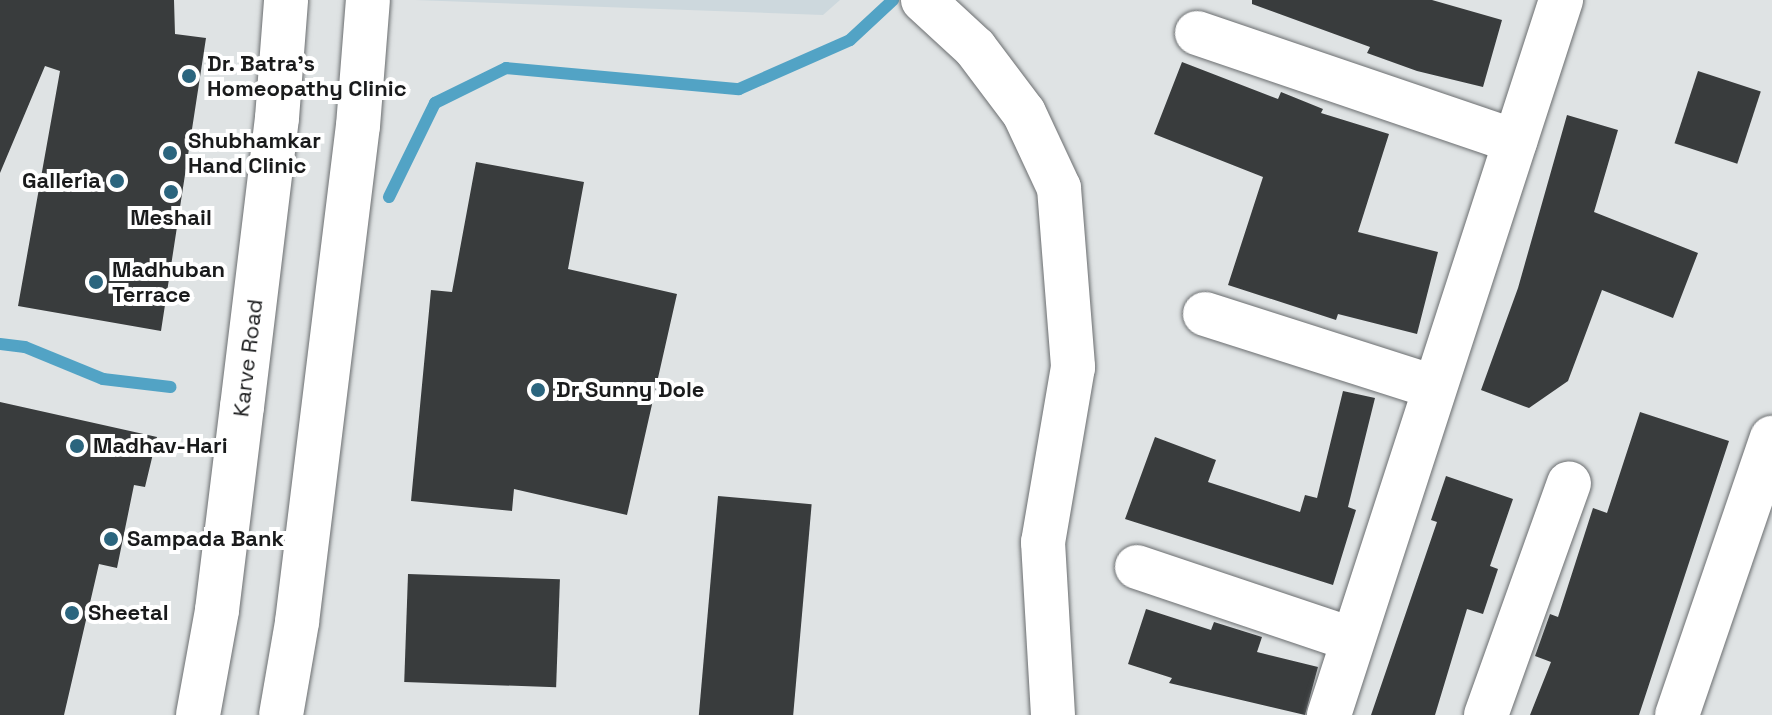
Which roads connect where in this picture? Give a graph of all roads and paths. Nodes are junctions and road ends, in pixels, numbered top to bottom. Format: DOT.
graph roads {
  1 [pos="286,0"];
  2 [pos="368,0"];
  3 [pos="1561,0"];
  4 [pos="931,7"];
  5 [pos="1197,33"];
  6 [pos="1515,141"];
  7 [pos="1205,314"];
  8 [pos="1434,387"];
  9 [pos="1772,438"];
  10 [pos="1569,483"];
  11 [pos="1137,567"];
  12 [pos="1351,639"];
  13 [pos="198,715"];
  14 [pos="281,715"];
  15 [pos="1053,715"];
  16 [pos="1329,715"];
  17 [pos="1486,715"];
  18 [pos="1677,715"];
  1 -- 13 [label="street, Karve Road"];
  2 -- 14 [label="street"];
  3 -- 6 [label="street"];
  4 -- 15 [label="street"];
  5 -- 6 [label="street"];
  6 -- 8 [label="street"];
  7 -- 8 [label="street"];
  8 -- 12 [label="street"];
  9 -- 18 [label="street"];
  10 -- 17 [label="street"];
  11 -- 12 [label="street"];
  12 -- 16 [label="street"];
}
